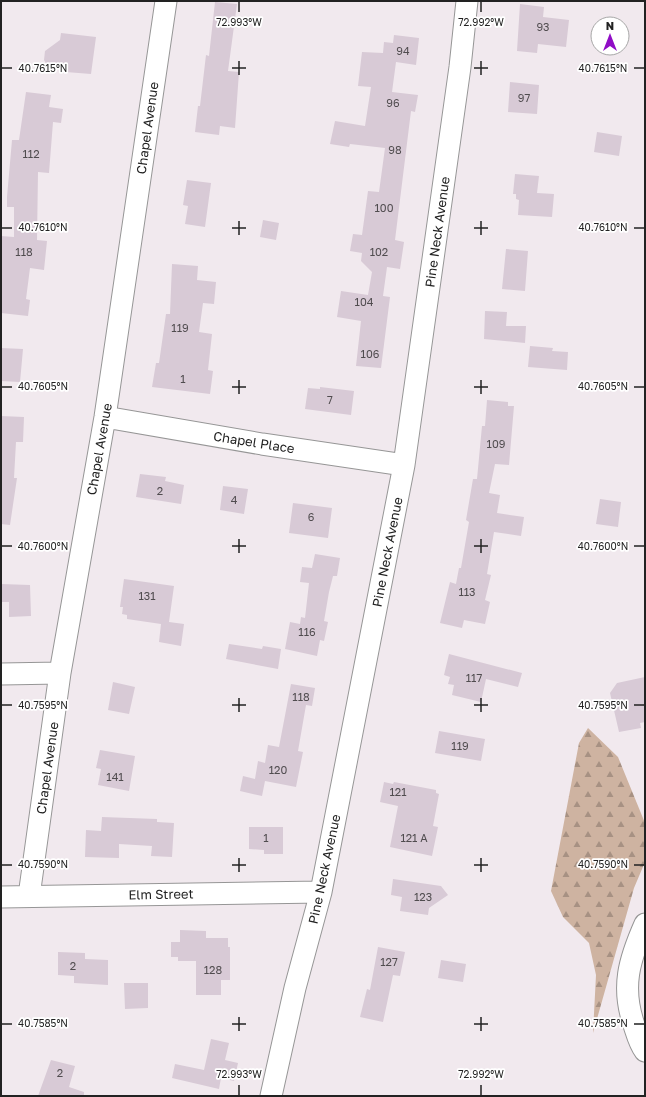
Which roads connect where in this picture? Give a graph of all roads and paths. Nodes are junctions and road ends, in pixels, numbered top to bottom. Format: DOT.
graph roads {
  1 [pos="166,1"];
  2 [pos="467,1"];
  3 [pos="104,417"];
  4 [pos="404,465"];
  5 [pos="60,673"];
  6 [pos="1,674"];
  7 [pos="321,892"];
  8 [pos="29,896"];
  9 [pos="1,897"];
  10 [pos="645,924"];
  11 [pos="645,1051"];
  12 [pos="271,1096"];
  1 -- 3 [label="street, Chapel Avenue"];
  2 -- 4 [label="street, Pine Neck Avenue"];
  3 -- 4 [label="street, Chapel Place"];
  3 -- 5 [label="street, Chapel Avenue"];
  4 -- 7 [label="street, Pine Neck Avenue"];
  5 -- 6 [label="street"];
  5 -- 8 [label="street, Chapel Avenue"];
  7 -- 8 [label="street, Elm Street"];
  7 -- 12 [label="street, Pine Neck Avenue"];
  8 -- 9 [label="street, Elm Street"];
  10 -- 11 [label="street"];
}
